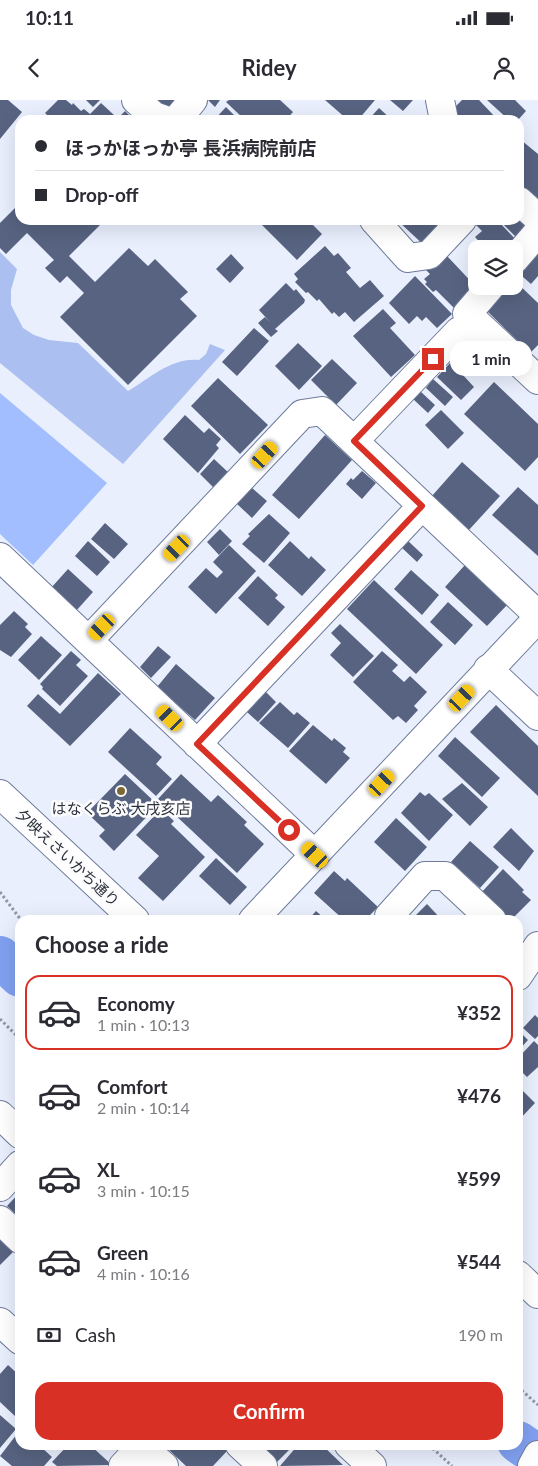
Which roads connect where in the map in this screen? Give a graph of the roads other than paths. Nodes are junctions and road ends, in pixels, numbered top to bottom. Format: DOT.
graph roads {
  1 [pos="136,100"];
  2 [pos="440,100"];
  3 [pos="153,115"];
  4 [pos="443,115"];
  5 [pos="524,205"];
  6 [pos="538,218"];
  7 [pos="378,225"];
  8 [pos="457,225"];
  9 [pos="538,232"];
  10 [pos="523,250"];
  11 [pos="483,295"];
  12 [pos="479,326"];
  13 [pos="538,380"];
  14 [pos="354,441"];
  15 [pos="422,506"];
  16 [pos="0,557"];
  17 [pos="538,617"];
  18 [pos="89,640"];
  19 [pos="488,670"];
  20 [pos="538,716"];
  21 [pos="197,744"];
  22 [pos="0,794"];
  23 [pos="315,855"];
  24 [pos="130,915"];
  25 [pos="258,915"];
  26 [pos="390,915"];
  27 [pos="487,915"];
  28 [pos="0,1115"];
  29 [pos="15,1129"];
  30 [pos="15,1170"];
  31 [pos="0,1187"];
  32 [pos="0,1220"];
  33 [pos="15,1234"];
  34 [pos="523,1280"];
  35 [pos="538,1294"];
  36 [pos="0,1322"];
  37 [pos="15,1336"];
  38 [pos="136,1450"];
  39 [pos="146,1450"];
  40 [pos="245,1450"];
  41 [pos="355,1450"];
  42 [pos="538,1455"];
  43 [pos="122,1466"];
  44 [pos="164,1466"];
  45 [pos="263,1466"];
  46 [pos="372,1466"];
  47 [pos="532,1466"];
  1 -- 3 [label="street"];
  2 -- 4 [label="street"];
  5 -- 6 [label="street"];
  7 -- 8 [label="street"];
  9 -- 10 [label="street"];
  11 -- 12 [label="street"];
  12 -- 13 [label="street"];
  12 -- 14 [label="street"];
  14 -- 15 [label="street"];
  14 -- 18 [label="street"];
  15 -- 17 [label="street"];
  15 -- 21 [label="street"];
  16 -- 18 [label="street"];
  17 -- 19 [label="street"];
  18 -- 21 [label="street"];
  19 -- 20 [label="street"];
  19 -- 23 [label="street"];
  21 -- 23 [label="street"];
  22 -- 24 [label="street, 夕映えさいかち通り"];
  23 -- 25 [label="street"];
  26 -- 27 [label="street"];
  28 -- 29 [label="street"];
  30 -- 31 [label="street"];
  32 -- 33 [label="street"];
  34 -- 35 [label="street"];
  36 -- 37 [label="street"];
  38 -- 43 [label="street"];
  39 -- 44 [label="street"];
  40 -- 45 [label="street"];
  41 -- 46 [label="street"];
  42 -- 47 [label="street"];
}
